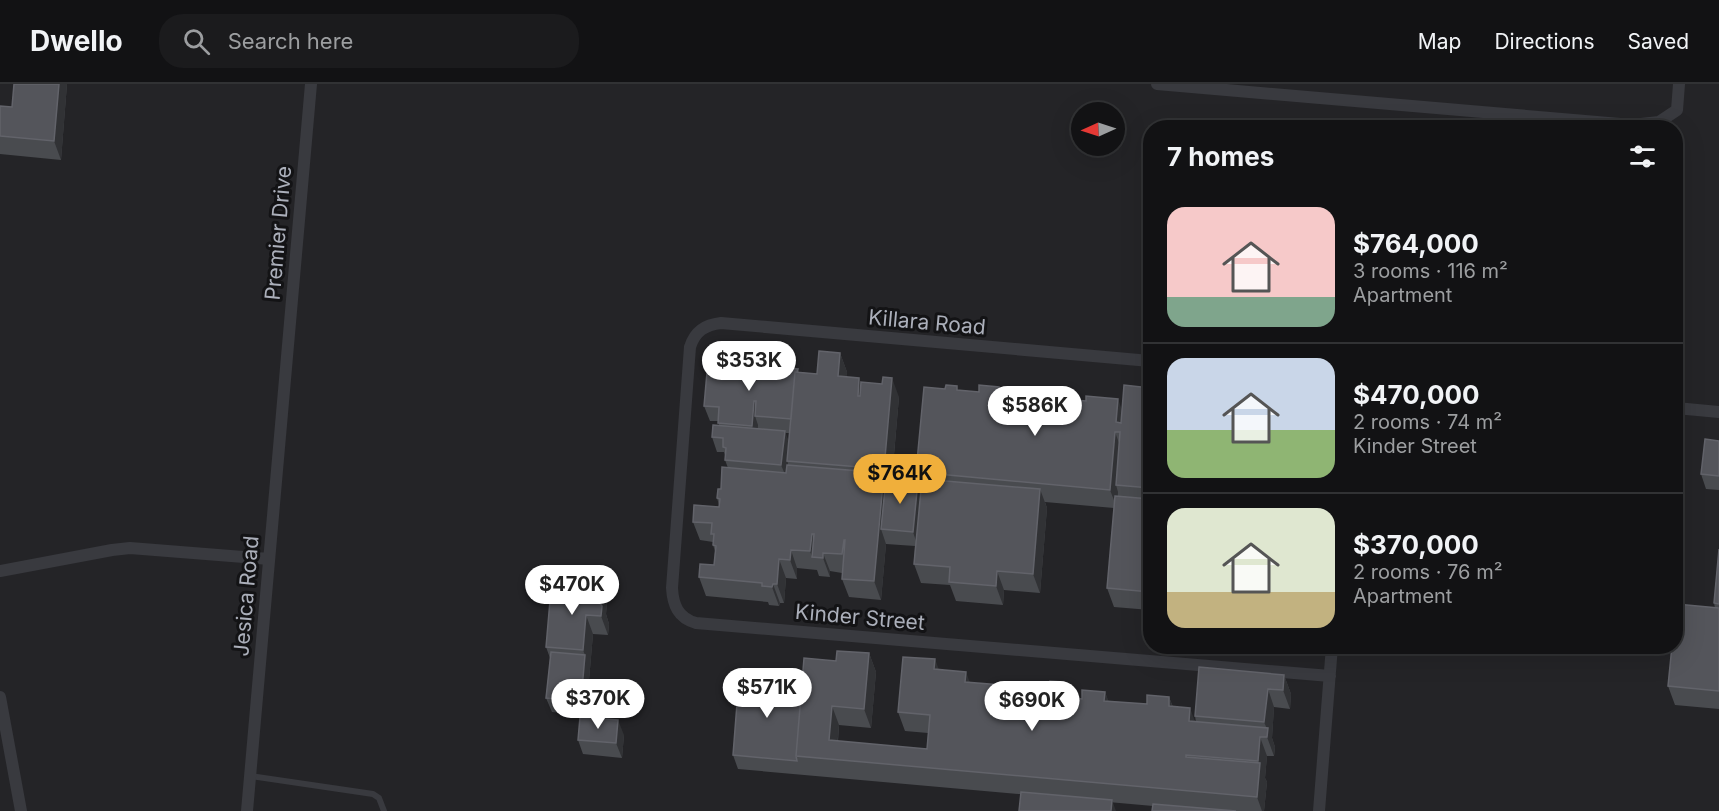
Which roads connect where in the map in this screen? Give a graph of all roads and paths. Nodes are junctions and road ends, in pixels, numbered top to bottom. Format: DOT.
graph roads {
  1 [pos="311,84"];
  2 [pos="1157,84"];
  3 [pos="1679,84"];
  4 [pos="1574,120"];
  5 [pos="1662,120"];
  6 [pos="701,329"];
  7 [pos="1143,361"];
  8 [pos="284,385"];
  9 [pos="1683,409"];
  10 [pos="1719,412"];
  11 [pos="269,559"];
  12 [pos="0,571"];
  13 [pos="1331,654"];
  14 [pos="1330,676"];
  15 [pos="0,696"];
  16 [pos="250,776"];
  17 [pos="21,811"];
  18 [pos="247,811"];
  19 [pos="384,811"];
  20 [pos="1319,811"];
  1 -- 8 [label="street, Premier Drive"];
  2 -- 4 [label="street"];
  3 -- 5 [label="street"];
  6 -- 7 [label="street, Killara Road"];
  6 -- 14 [label="street, Kinder Street"];
  8 -- 11 [label="street, Jesica Road"];
  9 -- 10 [label="street"];
  11 -- 12 [label="street"];
  11 -- 16 [label="street, Jesica Road"];
  13 -- 14 [label="street"];
  14 -- 20 [label="street"];
  15 -- 17 [label="street"];
  16 -- 18 [label="street, Jesica Road"];
  16 -- 19 [label="lane"];
}
